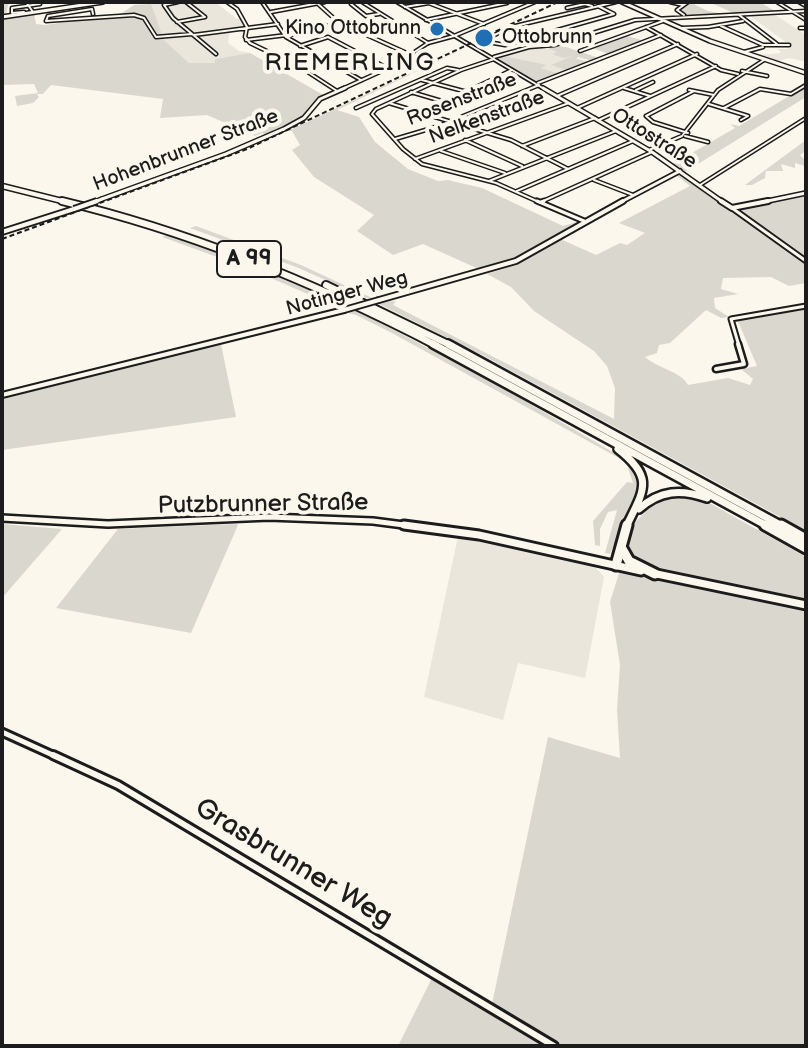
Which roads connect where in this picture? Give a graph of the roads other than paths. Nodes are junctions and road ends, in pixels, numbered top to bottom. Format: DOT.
graph roads {
  1 [pos="26,2"];
  2 [pos="100,2"];
  3 [pos="178,2"];
  4 [pos="186,2"];
  5 [pos="227,2"];
  6 [pos="262,2"];
  7 [pos="325,2"];
  8 [pos="363,2"];
  9 [pos="397,2"];
  10 [pos="435,2"];
  11 [pos="501,2"];
  12 [pos="535,2"];
  13 [pos="616,2"];
  14 [pos="622,2"];
  15 [pos="670,2"];
  16 [pos="688,2"];
  17 [pos="777,2"];
  18 [pos="799,2"];
  19 [pos="316,3"];
  20 [pos="427,3"];
  21 [pos="507,3"];
  22 [pos="584,3"];
  23 [pos="40,4"];
  24 [pos="683,5"];
  25 [pos="29,6"];
  26 [pos="806,6"];
  27 [pos="405,7"];
  28 [pos="524,7"];
  29 [pos="596,7"];
  30 [pos="65,8"];
  31 [pos="567,8"];
  32 [pos="32,11"];
  33 [pos="806,11"];
  34 [pos="12,12"];
  35 [pos="24,12"];
  36 [pos="271,12"];
  37 [pos="793,12"];
  38 [pos="68,13"];
  39 [pos="93,14"];
  40 [pos="379,14"];
  41 [pos="456,14"];
  42 [pos="738,15"];
  43 [pos="684,16"];
  44 [pos="2,17"];
  45 [pos="75,17"];
  46 [pos="656,17"];
  47 [pos="426,20"];
  48 [pos="806,20"];
  49 [pos="663,21"];
  50 [pos="177,22"];
  51 [pos="338,22"];
  52 [pos="747,22"];
  53 [pos="759,23"];
  54 [pos="278,24"];
  55 [pos="486,24"];
  56 [pos="721,26"];
  57 [pos="247,27"];
  58 [pos="646,27"];
  59 [pos="326,28"];
  60 [pos="800,28"];
  61 [pos="806,28"];
  62 [pos="680,29"];
  63 [pos="193,34"];
  64 [pos="285,35"];
  65 [pos="661,35"];
  66 [pos="454,36"];
  67 [pos="328,37"];
  68 [pos="246,40"];
  69 [pos="428,43"];
  70 [pos="678,44"];
  71 [pos="505,45"];
  72 [pos="779,45"];
  73 [pos="789,45"];
  74 [pos="298,46"];
  75 [pos="768,47"];
  76 [pos="513,51"];
  77 [pos="580,51"];
  78 [pos="742,53"];
  79 [pos="216,54"];
  80 [pos="697,54"];
  81 [pos="411,55"];
  82 [pos="493,58"];
  83 [pos="764,60"];
  84 [pos="716,66"];
  85 [pos="387,68"];
  86 [pos="708,69"];
  87 [pos="461,70"];
  88 [pos="512,70"];
  89 [pos="721,70"];
  90 [pos="742,71"];
  91 [pos="806,73"];
  92 [pos="738,74"];
  93 [pos="767,76"];
  94 [pos="361,80"];
  95 [pos="420,80"];
  96 [pos="653,82"];
  97 [pos="432,83"];
  98 [pos="538,84"];
  99 [pos="806,85"];
  100 [pos="622,88"];
  101 [pos="689,90"];
  102 [pos="337,91"];
  103 [pos="633,91"];
  104 [pos="694,91"];
  105 [pos="411,92"];
  106 [pos="469,93"];
  107 [pos="714,95"];
  108 [pos="557,96"];
  109 [pos="650,96"];
  110 [pos="381,98"];
  111 [pos="390,102"];
  112 [pos="447,103"];
  113 [pos="569,103"];
  114 [pos="708,104"];
  115 [pos="356,108"];
  116 [pos="577,108"];
  117 [pos="724,108"];
  118 [pos="421,113"];
  119 [pos="806,118"];
  120 [pos="597,119"];
  121 [pos="741,120"];
  122 [pos="451,121"];
  123 [pos="488,131"];
  124 [pos="616,131"];
  125 [pos="687,134"];
  126 [pos="394,140"];
  127 [pos="465,140"];
  128 [pos="633,141"];
  129 [pos="708,142"];
  130 [pos="522,146"];
  131 [pos="439,150"];
  132 [pos="650,151"];
  133 [pos="415,159"];
  134 [pos="545,159"];
  135 [pos="524,167"];
  136 [pos="568,169"];
  137 [pos="680,171"];
  138 [pos="505,173"];
  139 [pos="592,179"];
  140 [pos="489,181"];
  141 [pos="2,184"];
  142 [pos="700,185"];
  143 [pos="517,191"];
  144 [pos="806,193"];
  145 [pos="633,195"];
  146 [pos="541,203"];
  147 [pos="732,208"];
  148 [pos="584,221"];
  149 [pos="2,232"];
  150 [pos="806,261"];
  151 [pos="806,306"];
  152 [pos="716,369"];
  153 [pos="2,395"];
  154 [pos="603,435"];
  155 [pos="727,505"];
  156 [pos="635,513"];
  157 [pos="2,518"];
  158 [pos="806,539"];
  159 [pos="621,547"];
  160 [pos="806,548"];
  161 [pos="616,565"];
  162 [pos="655,574"];
  163 [pos="806,605"];
  164 [pos="2,732"];
  165 [pos="554,1046"];
  1 -- 25 [label="street"];
  2 -- 30 [label="main road"];
  3 -- 50 [label="street"];
  4 -- 50 [label="street"];
  5 -- 57 [label="street"];
  6 -- 36 [label="street"];
  7 -- 19 [label="street"];
  8 -- 40 [label="street"];
  8 -- 40 [label="street"];
  9 -- 27 [label="street, Ottostraße"];
  10 -- 20 [label="street"];
  11 -- 21 [label="street"];
  12 -- 28 [label="street"];
  13 -- 29 [label="street"];
  14 -- 46 [label="main road"];
  15 -- 24 [label="street"];
  16 -- 24 [label="street"];
  17 -- 37 [label="street"];
  18 -- 26 [label="street"];
  19 -- 36 [label="street"];
  19 -- 51 [label="street"];
  20 -- 27 [label="street"];
  20 -- 41 [label="street"];
  21 -- 28 [label="street"];
  21 -- 41 [label="street"];
  22 -- 29 [label="street"];
  22 -- 31 [label="street"];
  23 -- 25 [label="street"];
  24 -- 43 [label="street"];
  25 -- 32 [label="street"];
  25 -- 34 [label="street"];
  27 -- 47 [label="street, Ottostraße"];
  28 -- 55 [label="street"];
  29 -- 71 [label="street"];
  29 -- 71 [label="street"];
  30 -- 32 [label="main road"];
  30 -- 38 [label="street"];
  32 -- 34 [label="street"];
  32 -- 44 [label="main road"];
  33 -- 37 [label="street"];
  34 -- 35 [label="street"];
  36 -- 54 [label="street"];
  37 -- 42 [label="street"];
  37 -- 48 [label="street"];
  38 -- 39 [label="street"];
  38 -- 45 [label="street"];
  38 -- 45 [label="street"];
  40 -- 69 [label="street"];
  41 -- 47 [label="street"];
  41 -- 55 [label="street"];
  42 -- 43 [label="street"];
  42 -- 52 [label="street"];
  43 -- 46 [label="street"];
  45 -- 63 [label="street"];
  46 -- 49 [label="main road"];
  46 -- 76 [label="street"];
  47 -- 66 [label="street, Ottostraße"];
  49 -- 58 [label="street"];
  49 -- 62 [label="main road"];
  50 -- 63 [label="street"];
  51 -- 59 [label="street"];
  51 -- 81 [label="street"];
  52 -- 53 [label="street"];
  52 -- 56 [label="street"];
  52 -- 72 [label="street"];
  54 -- 57 [label="street"];
  54 -- 64 [label="street"];
  55 -- 66 [label="street"];
  56 -- 62 [label="street"];
  56 -- 72 [label="street"];
  57 -- 63 [label="street"];
  57 -- 68 [label="street"];
  58 -- 65 [label="street"];
  58 -- 77 [label="street"];
  59 -- 64 [label="street"];
  59 -- 67 [label="street"];
  60 -- 61 [label="street"];
  62 -- 78 [label="main road"];
  63 -- 79 [label="street"];
  64 -- 68 [label="street"];
  64 -- 74 [label="street"];
  65 -- 70 [label="street"];
  65 -- 98 [label="street, Rosenstraße"];
  66 -- 69 [label="street, Hohenbrunner Straße"];
  66 -- 82 [label="street, Ottostraße"];
  67 -- 74 [label="street"];
  67 -- 85 [label="street"];
  68 -- 102 [label="street"];
  69 -- 81 [label="street, Hohenbrunner Straße"];
  70 -- 80 [label="street"];
  70 -- 108 [label="street"];
  71 -- 76 [label="street"];
  72 -- 73 [label="street"];
  74 -- 94 [label="street"];
  75 -- 78 [label="street"];
  76 -- 82 [label="street"];
  78 -- 83 [label="main road"];
  80 -- 84 [label="street"];
  80 -- 100 [label="street"];
  81 -- 85 [label="street, Hohenbrunner Straße"];
  82 -- 87 [label="street"];
  82 -- 88 [label="street, Ottostraße"];
  83 -- 90 [label="street"];
  83 -- 91 [label="main road"];
  84 -- 86 [label="street"];
  84 -- 89 [label="street"];
  85 -- 94 [label="street, Hohenbrunner Straße"];
  86 -- 89 [label="street"];
  86 -- 109 [label="street"];
  87 -- 95 [label="street"];
  87 -- 97 [label="street"];
  88 -- 98 [label="street, Ottostraße"];
  88 -- 106 [label="street"];
  89 -- 92 [label="street"];
  90 -- 92 [label="street"];
  90 -- 93 [label="street"];
  92 -- 107 [label="street"];
  94 -- 102 [label="street, Hohenbrunner Straße"];
  95 -- 97 [label="street"];
  95 -- 110 [label="street"];
  96 -- 103 [label="street"];
  97 -- 105 [label="street"];
  97 -- 106 [label="street"];
  98 -- 108 [label="street, Ottostraße"];
  98 -- 122 [label="street, Rosenstraße"];
  99 -- 117 [label="street"];
  100 -- 103 [label="street"];
  100 -- 116 [label="street"];
  101 -- 104 [label="street"];
  102 -- 149 [label="street, Hohenbrunner Straße, bridge"];
  103 -- 109 [label="street"];
  104 -- 107 [label="street"];
  104 -- 125 [label="street"];
  105 -- 111 [label="street"];
  105 -- 112 [label="street"];
  106 -- 112 [label="street"];
  107 -- 114 [label="street"];
  108 -- 113 [label="street, Ottostraße"];
  109 -- 120 [label="street"];
  110 -- 111 [label="street"];
  110 -- 115 [label="street"];
  111 -- 118 [label="street"];
  111 -- 126 [label="street"];
  112 -- 118 [label="street"];
  113 -- 116 [label="street, Ottostraße"];
  113 -- 123 [label="street, Nelkenstraße"];
  114 -- 117 [label="street"];
  114 -- 125 [label="street"];
  116 -- 120 [label="street, Ottostraße"];
  117 -- 121 [label="street"];
  118 -- 122 [label="street"];
  119 -- 142 [label="street"];
  120 -- 124 [label="street, Ottostraße"];
  120 -- 130 [label="street"];
  122 -- 123 [label="street"];
  122 -- 126 [label="street, Rosenstraße"];
  123 -- 127 [label="street, Nelkenstraße"];
  123 -- 130 [label="street"];
  124 -- 128 [label="street, Ottostraße"];
  124 -- 134 [label="street"];
  125 -- 129 [label="street"];
  125 -- 132 [label="street"];
  126 -- 133 [label="street"];
  127 -- 131 [label="street, Nelkenstraße"];
  127 -- 135 [label="street"];
  128 -- 132 [label="street, Ottostraße"];
  128 -- 136 [label="street"];
  130 -- 134 [label="street"];
  131 -- 133 [label="street, Nelkenstraße"];
  131 -- 138 [label="street"];
  132 -- 137 [label="street, Ottostraße"];
  132 -- 139 [label="street"];
  133 -- 140 [label="street"];
  134 -- 135 [label="street"];
  134 -- 136 [label="street"];
  135 -- 138 [label="street"];
  136 -- 143 [label="street"];
  137 -- 142 [label="street, Ottostraße"];
  137 -- 145 [label="street, Notinger Weg"];
  138 -- 140 [label="street"];
  139 -- 145 [label="street"];
  139 -- 146 [label="street"];
  140 -- 143 [label="street"];
  141 -- 154 [label="highway, A 99"];
  141 -- 158 [label="highway, A 99"];
  142 -- 147 [label="street, Ottostraße"];
  143 -- 146 [label="street"];
  144 -- 147 [label="street"];
  145 -- 148 [label="street, Notinger Weg"];
  146 -- 148 [label="street"];
  147 -- 150 [label="street, Ottostraße"];
  148 -- 153 [label="street, Notinger Weg, bridge"];
  151 -- 152 [label="street"];
  154 -- 155 [label="highway, A 99"];
  154 -- 156 [label="highway"];
  155 -- 156 [label="highway"];
  155 -- 160 [label="highway, A 99"];
  156 -- 159 [label="highway"];
  157 -- 161 [label="main road, Putzbrunner Straße"];
  159 -- 161 [label="highway"];
  159 -- 162 [label="highway"];
  161 -- 162 [label="main road, Putzbrunner Straße"];
  162 -- 163 [label="main road, Putzbrunner Straße"];
  164 -- 165 [label="street, Grasbrunner Weg"];
}
